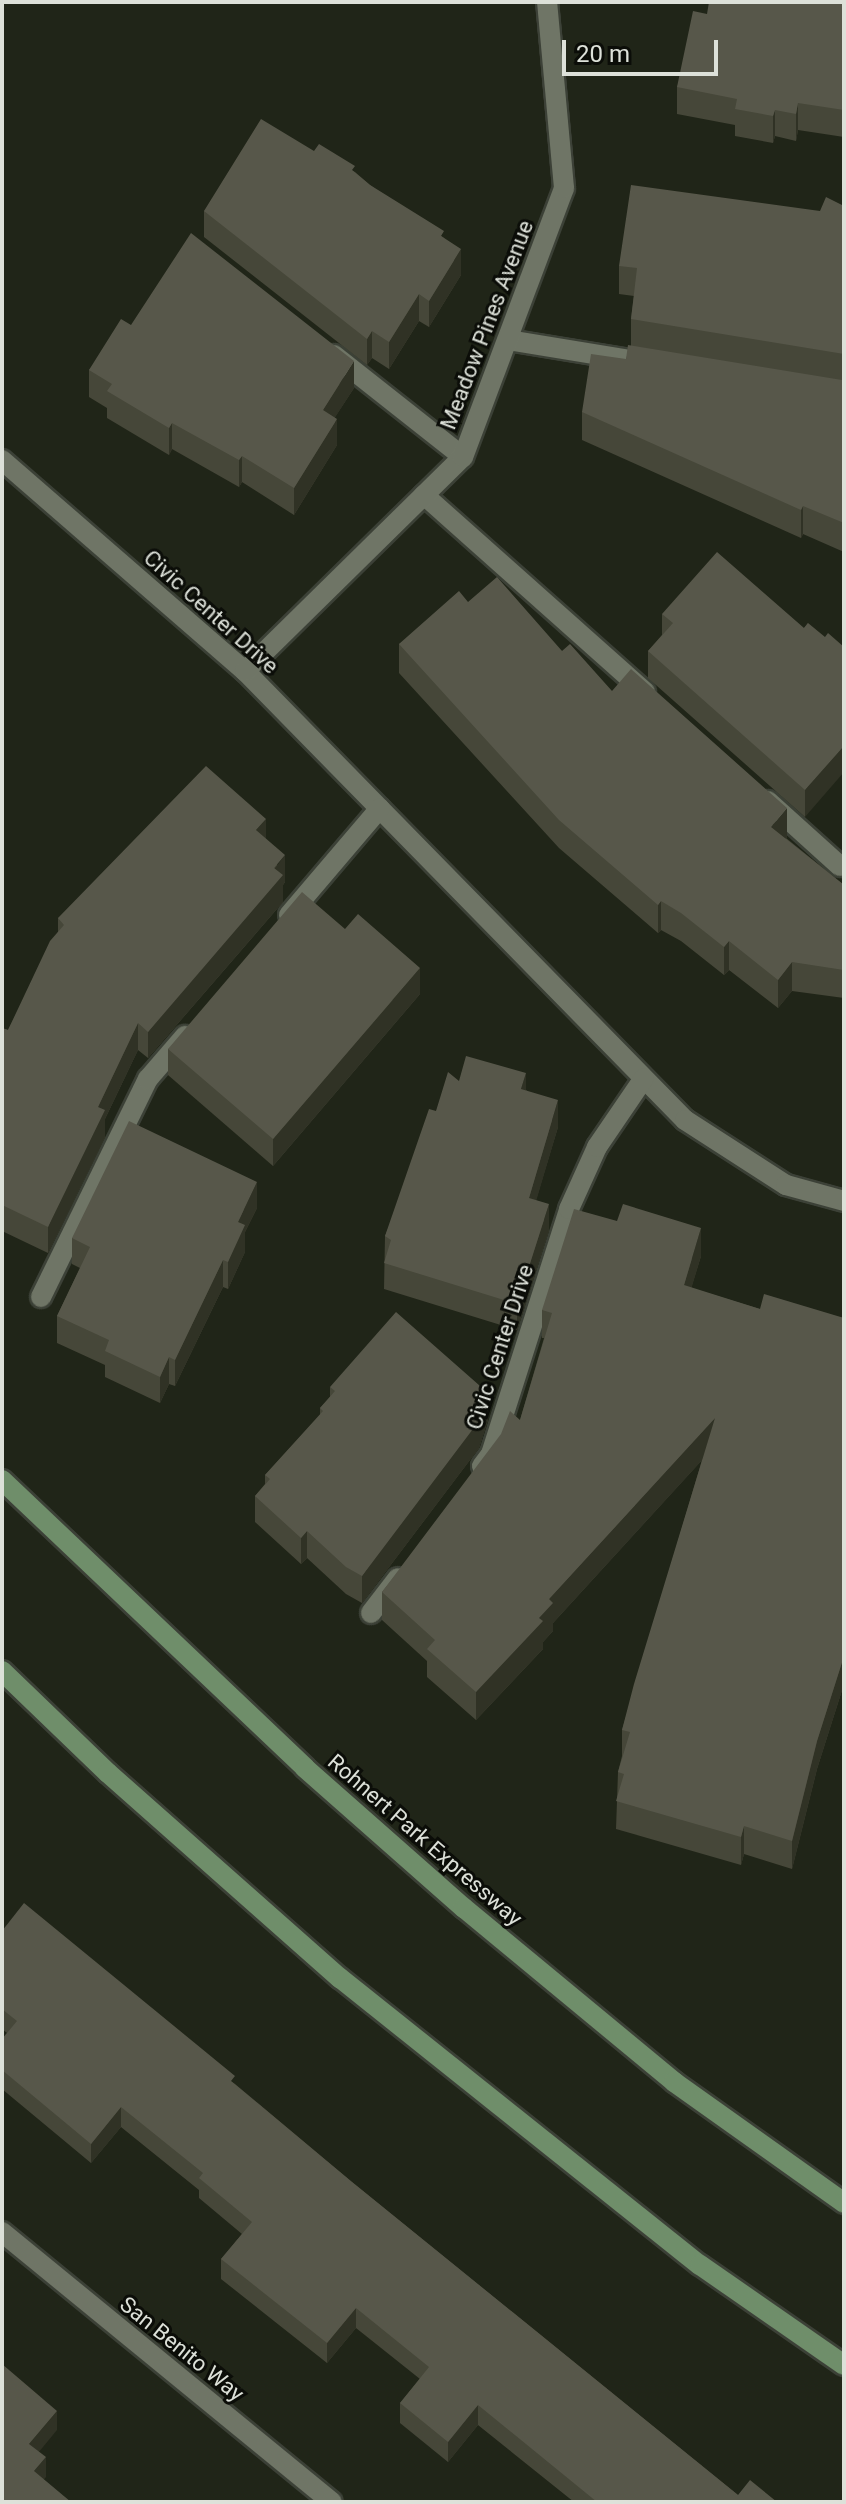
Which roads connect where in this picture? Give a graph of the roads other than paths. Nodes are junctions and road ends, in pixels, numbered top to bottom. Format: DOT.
graph roads {
  1 [pos="547,2"];
  2 [pos="508,340"];
  3 [pos="315,341"];
  4 [pos="661,365"];
  5 [pos="463,457"];
  6 [pos="2,460"];
  7 [pos="424,495"];
  8 [pos="245,671"];
  9 [pos="662,707"];
  10 [pos="757,792"];
  11 [pos="380,808"];
  12 [pos="840,866"];
  13 [pos="279,926"];
  14 [pos="198,1021"];
  15 [pos="644,1078"];
  16 [pos="844,1201"];
  17 [pos="41,1297"];
  18 [pos="473,1478"];
  19 [pos="2,1480"];
  20 [pos="408,1564"];
  21 [pos="371,1613"];
  22 [pos="2,1671"];
  23 [pos="844,2203"];
  24 [pos="2,2232"];
  25 [pos="844,2365"];
  26 [pos="332,2502"];
  1 -- 2 [label="street, Meadow Pines Avenue"];
  2 -- 4 [label="street"];
  2 -- 5 [label="street, Meadow Pines Avenue"];
  3 -- 5 [label="street"];
  5 -- 7 [label="street, Meadow Pines Avenue"];
  6 -- 8 [label="street, Civic Center Drive"];
  7 -- 8 [label="street, Meadow Pines Avenue"];
  7 -- 9 [label="street"];
  8 -- 11 [label="street, Civic Center Drive"];
  10 -- 12 [label="street"];
  11 -- 13 [label="street"];
  11 -- 15 [label="street, Civic Center Drive"];
  14 -- 17 [label="street"];
  15 -- 16 [label="street, Civic Center Drive"];
  15 -- 18 [label="street, Civic Center Drive"];
  19 -- 23 [label="main road, Rohnert Park Expressway"];
  20 -- 21 [label="street"];
  22 -- 25 [label="main road"];
  24 -- 26 [label="street, San Benito Way"];
}
